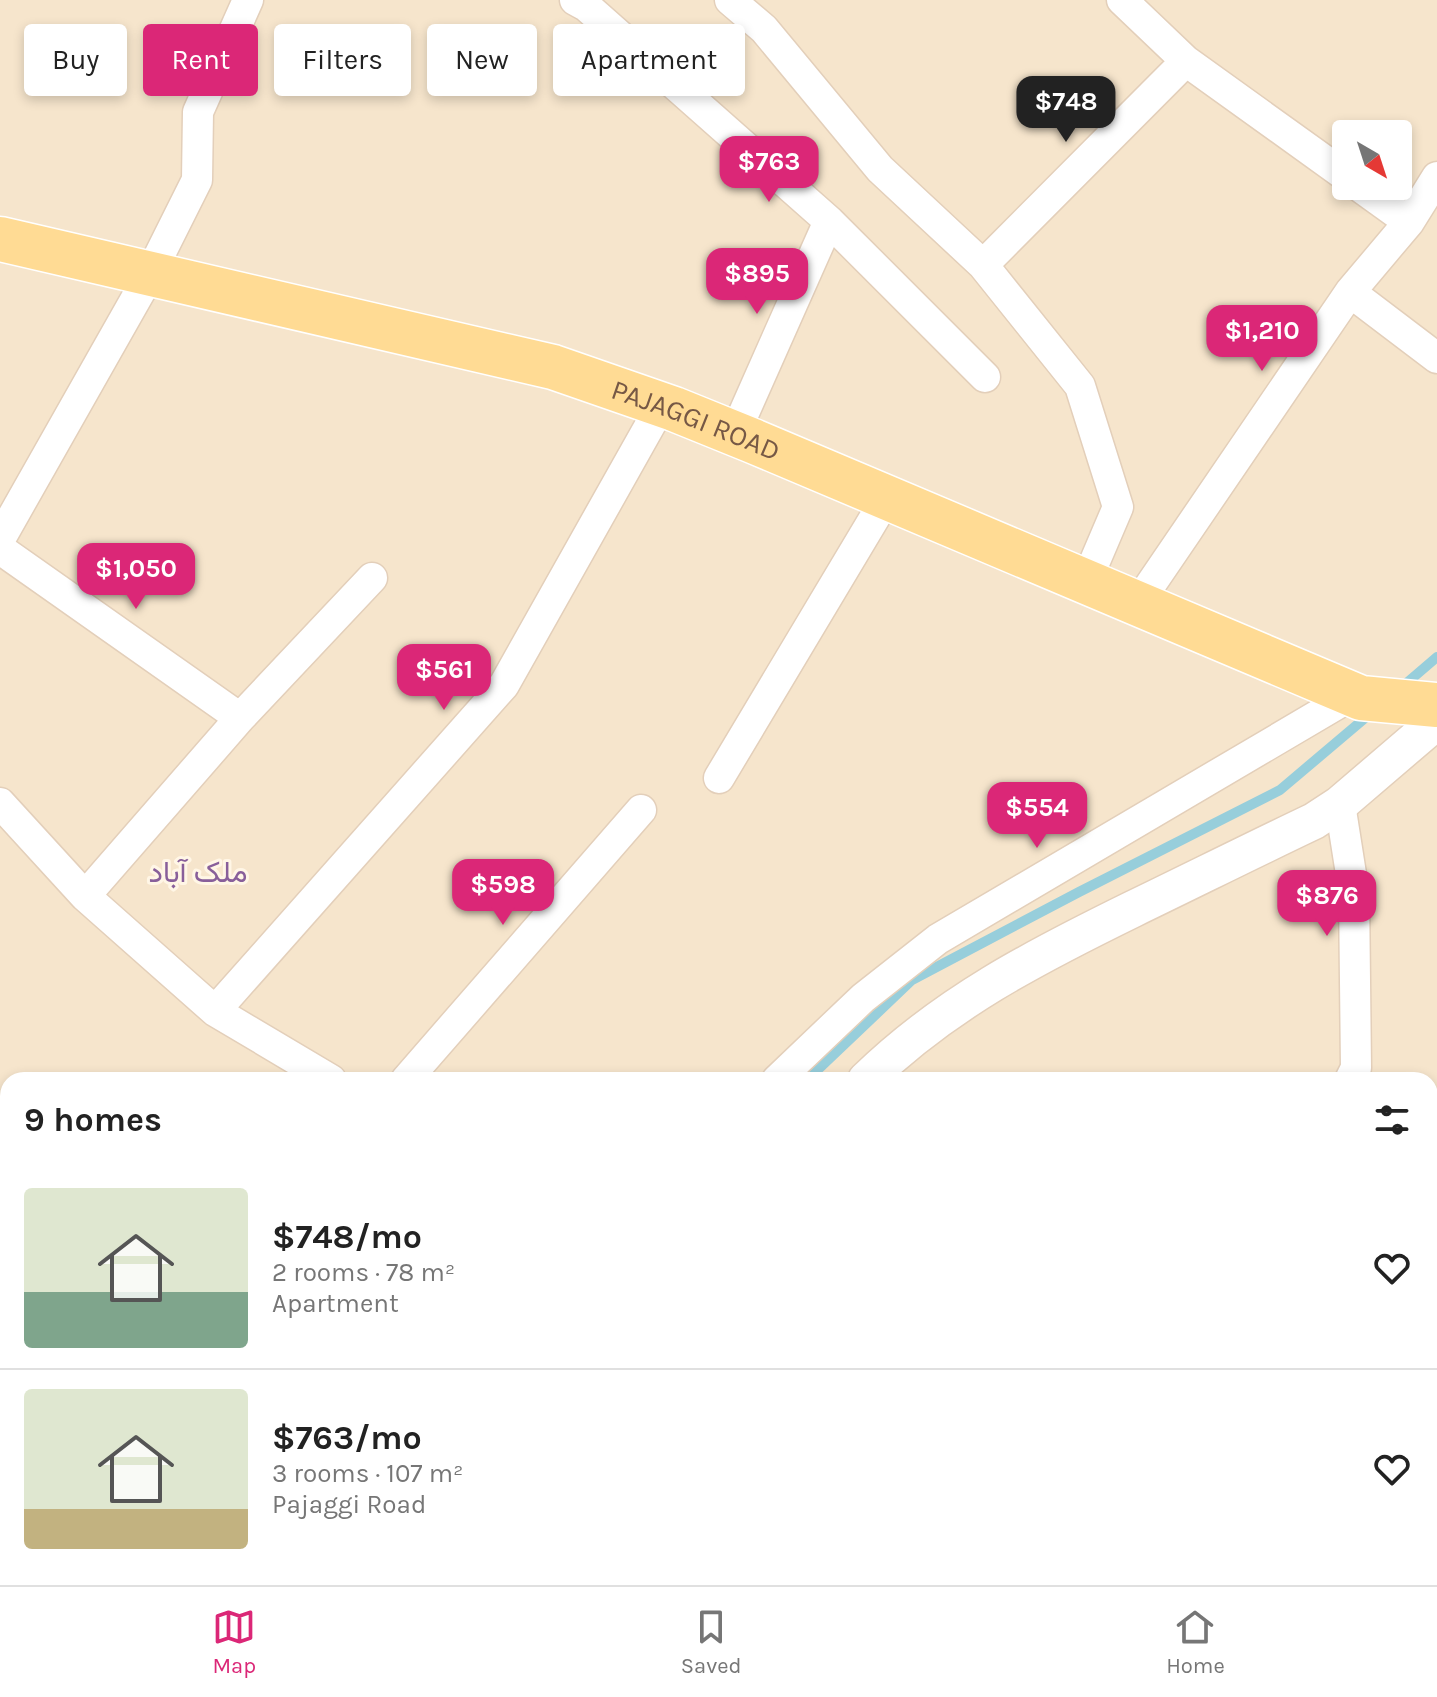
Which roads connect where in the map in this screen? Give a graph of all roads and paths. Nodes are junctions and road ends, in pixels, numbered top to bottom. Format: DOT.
graph roads {
  1 [pos="248,0"];
  2 [pos="575,0"];
  3 [pos="730,0"];
  4 [pos="1122,0"];
  5 [pos="1186,61"];
  6 [pos="1332,166"];
  7 [pos="1437,177"];
  8 [pos="1378,200"];
  9 [pos="829,221"];
  10 [pos="1409,222"];
  11 [pos="0,239"];
  12 [pos="983,265"];
  13 [pos="150,274"];
  14 [pos="1350,292"];
  15 [pos="1437,358"];
  16 [pos="985,377"];
  17 [pos="662,404"];
  18 [pos="735,433"];
  19 [pos="887,497"];
  20 [pos="0,539"];
  21 [pos="0,549"];
  22 [pos="372,578"];
  23 [pos="1086,582"];
  24 [pos="1138,603"];
  25 [pos="1358,696"];
  26 [pos="1437,705"];
  27 [pos="240,718"];
  28 [pos="1437,721"];
  29 [pos="719,778"];
  30 [pos="0,803"];
  31 [pos="1340,804"];
  32 [pos="641,810"];
  33 [pos="85,896"];
  34 [pos="215,1011"];
  35 [pos="318,1072"];
  36 [pos="413,1072"];
  37 [pos="785,1072"];
  38 [pos="874,1072"];
  39 [pos="1354,1072"];
  1 -- 13 [label="street"];
  2 -- 9 [label="street"];
  3 -- 12 [label="street"];
  4 -- 5 [label="street"];
  5 -- 6 [label="street"];
  5 -- 12 [label="street"];
  7 -- 10 [label="street"];
  8 -- 10 [label="street"];
  9 -- 16 [label="street"];
  9 -- 18 [label="street"];
  10 -- 14 [label="street"];
  11 -- 13 [label="main road, PAJAGGI ROAD"];
  12 -- 23 [label="street"];
  13 -- 17 [label="main road, PAJAGGI ROAD"];
  13 -- 20 [label="street"];
  14 -- 15 [label="street"];
  14 -- 24 [label="street"];
  17 -- 18 [label="main road, PAJAGGI ROAD"];
  17 -- 34 [label="street"];
  18 -- 19 [label="main road, PAJAGGI ROAD"];
  19 -- 23 [label="main road, PAJAGGI ROAD"];
  19 -- 29 [label="street"];
  21 -- 27 [label="street"];
  22 -- 27 [label="street"];
  23 -- 24 [label="main road, PAJAGGI ROAD"];
  24 -- 25 [label="main road, PAJAGGI ROAD"];
  25 -- 26 [label="main road, PAJAGGI ROAD"];
  25 -- 37 [label="street"];
  27 -- 33 [label="street"];
  28 -- 31 [label="street"];
  30 -- 33 [label="street"];
  31 -- 38 [label="street"];
  31 -- 39 [label="street"];
  32 -- 36 [label="street"];
  33 -- 34 [label="street"];
  34 -- 35 [label="street"];
}
